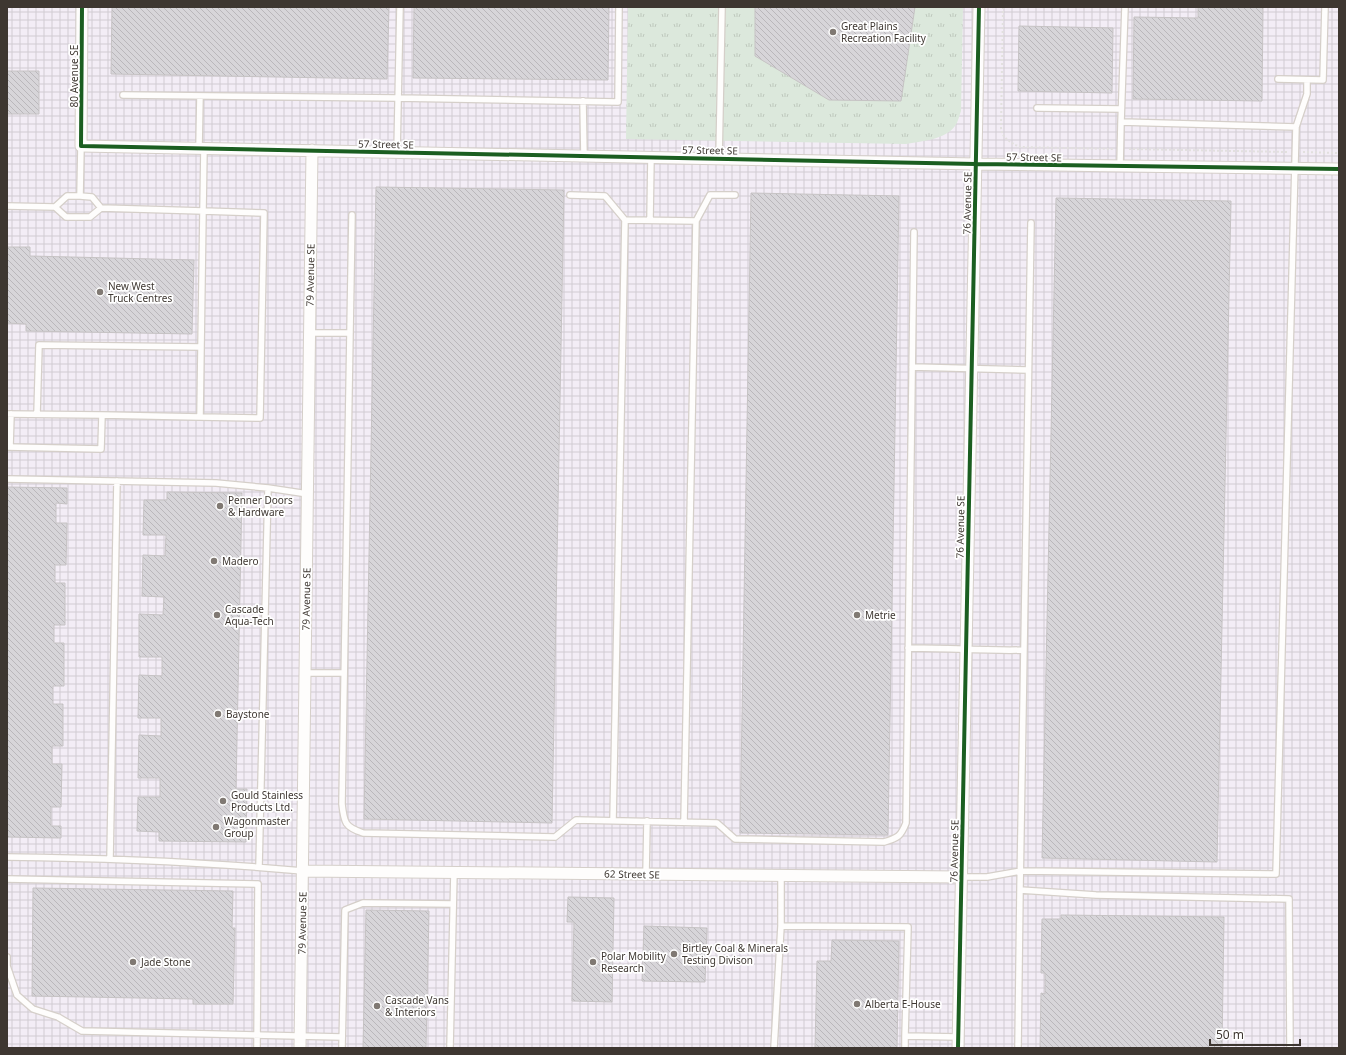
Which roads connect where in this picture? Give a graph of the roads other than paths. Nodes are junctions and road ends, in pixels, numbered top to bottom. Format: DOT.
graph roads {
  1 [pos="82,7"];
  2 [pos="400,7"];
  3 [pos="619,7"];
  4 [pos="722,7"];
  5 [pos="979,7"];
  6 [pos="1125,7"];
  7 [pos="1325,7"];
  8 [pos="1278,79"];
  9 [pos="1307,80"];
  10 [pos="123,95"];
  11 [pos="200,96"];
  12 [pos="397,98"];
  13 [pos="583,101"];
  14 [pos="1037,108"];
  15 [pos="1121,109"];
  16 [pos="1121,122"];
  17 [pos="1296,127"];
  18 [pos="81,146"];
  19 [pos="201,148"];
  20 [pos="312,150"];
  21 [pos="396,152"];
  22 [pos="584,156"];
  23 [pos="650,157"];
  24 [pos="719,159"];
  25 [pos="976,164"];
  26 [pos="1120,166"];
  27 [pos="1294,168"];
  28 [pos="1339,169"];
  29 [pos="570,195"];
  30 [pos="735,195"];
  31 [pos="80,196"];
  32 [pos="7,206"];
  33 [pos="55,207"];
  34 [pos="101,208"];
  35 [pos="203,211"];
  36 [pos="352,215"];
  37 [pos="625,220"];
  38 [pos="650,220"];
  39 [pos="696,221"];
  40 [pos="1030,223"];
  41 [pos="914,232"];
  42 [pos="310,333"];
  43 [pos="350,333"];
  44 [pos="201,347"];
  45 [pos="912,367"];
  46 [pos="972,368"];
  47 [pos="1028,370"];
  48 [pos="9,414"];
  49 [pos="37,414"];
  50 [pos="102,415"];
  51 [pos="200,417"];
  52 [pos="8,447"];
  53 [pos="7,479"];
  54 [pos="117,481"];
  55 [pos="268,488"];
  56 [pos="308,494"];
  57 [pos="908,648"];
  58 [pos="966,648"];
  59 [pos="1024,650"];
  60 [pos="305,673"];
  61 [pos="344,673"];
  62 [pos="613,821"];
  63 [pos="647,821"];
  64 [pos="684,822"];
  65 [pos="7,857"];
  66 [pos="110,859"];
  67 [pos="259,867"];
  68 [pos="303,871"];
  69 [pos="1021,871"];
  70 [pos="454,872"];
  71 [pos="646,874"];
  72 [pos="781,875"];
  73 [pos="961,877"];
  74 [pos="7,879"];
  75 [pos="1020,890"];
  76 [pos="453,904"];
  77 [pos="781,926"];
  78 [pos="7,957"];
  79 [pos="258,1036"];
  80 [pos="905,1036"];
  81 [pos="342,1038"];
  82 [pos="958,1042"];
  83 [pos="300,1043"];
  84 [pos="257,1048"];
  85 [pos="342,1048"];
  86 [pos="450,1048"];
  87 [pos="774,1048"];
  88 [pos="905,1048"];
  89 [pos="1018,1048"];
  90 [pos="1290,1048"];
  1 -- 18 [label="street, 80 Avenue SE"];
  2 -- 12 [label="lane"];
  3 -- 13 [label="lane"];
  4 -- 24 [label="lane"];
  5 -- 25 [label="street, 76 Avenue SE"];
  6 -- 15 [label="lane"];
  7 -- 9 [label="lane"];
  8 -- 9 [label="lane"];
  9 -- 17 [label="lane"];
  10 -- 11 [label="lane"];
  11 -- 12 [label="lane"];
  11 -- 19 [label="lane"];
  12 -- 13 [label="lane"];
  12 -- 21 [label="lane"];
  13 -- 22 [label="lane"];
  14 -- 15 [label="lane"];
  15 -- 16 [label="lane"];
  16 -- 17 [label="lane"];
  16 -- 26 [label="lane"];
  17 -- 27 [label="lane"];
  18 -- 19 [label="street, 57 Street SE"];
  18 -- 31 [label="lane"];
  19 -- 20 [label="street, 57 Street SE"];
  19 -- 35 [label="lane"];
  20 -- 21 [label="street, 57 Street SE"];
  20 -- 42 [label="street, 79 Avenue SE"];
  21 -- 22 [label="street, 57 Street SE"];
  22 -- 23 [label="street, 57 Street SE"];
  23 -- 24 [label="street, 57 Street SE"];
  23 -- 38 [label="lane"];
  24 -- 25 [label="street, 57 Street SE"];
  25 -- 26 [label="street, 57 Street SE"];
  25 -- 46 [label="street, 76 Avenue SE"];
  26 -- 27 [label="street, 57 Street SE"];
  27 -- 28 [label="street, 57 Street SE"];
  27 -- 69 [label="lane"];
  29 -- 37 [label="lane"];
  30 -- 39 [label="lane"];
  31 -- 33 [label="lane"];
  31 -- 34 [label="lane"];
  32 -- 33 [label="lane"];
  33 -- 34 [label="lane"];
  34 -- 35 [label="lane"];
  35 -- 44 [label="lane"];
  35 -- 51 [label="lane"];
  36 -- 43 [label="lane"];
  37 -- 38 [label="lane"];
  37 -- 62 [label="lane"];
  38 -- 39 [label="lane"];
  39 -- 64 [label="lane"];
  40 -- 47 [label="lane"];
  41 -- 45 [label="lane"];
  42 -- 43 [label="lane"];
  42 -- 56 [label="street, 79 Avenue SE"];
  43 -- 61 [label="lane"];
  44 -- 49 [label="lane"];
  44 -- 51 [label="lane"];
  45 -- 46 [label="lane"];
  45 -- 57 [label="lane"];
  46 -- 47 [label="lane"];
  46 -- 58 [label="street, 76 Avenue SE"];
  47 -- 59 [label="lane"];
  48 -- 49 [label="lane"];
  48 -- 52 [label="lane"];
  49 -- 50 [label="lane"];
  50 -- 51 [label="lane"];
  50 -- 52 [label="lane"];
  53 -- 54 [label="lane"];
  54 -- 55 [label="lane"];
  54 -- 66 [label="lane"];
  55 -- 56 [label="lane"];
  55 -- 67 [label="lane"];
  56 -- 60 [label="street, 79 Avenue SE"];
  57 -- 58 [label="lane"];
  57 -- 64 [label="lane"];
  58 -- 59 [label="lane"];
  58 -- 73 [label="street, 76 Avenue SE"];
  59 -- 69 [label="lane"];
  60 -- 61 [label="lane"];
  60 -- 68 [label="street, 79 Avenue SE"];
  61 -- 62 [label="lane"];
  62 -- 63 [label="lane"];
  63 -- 64 [label="lane"];
  63 -- 71 [label="lane"];
  65 -- 66 [label="lane"];
  66 -- 67 [label="lane"];
  67 -- 68 [label="lane"];
  68 -- 70 [label="street, 62 Street SE"];
  68 -- 83 [label="street, 79 Avenue SE"];
  69 -- 73 [label="lane"];
  69 -- 75 [label="lane"];
  70 -- 71 [label="street, 62 Street SE"];
  70 -- 76 [label="lane"];
  71 -- 72 [label="street, 62 Street SE"];
  72 -- 73 [label="street, 62 Street SE"];
  72 -- 77 [label="lane"];
  73 -- 82 [label="street, 76 Avenue SE"];
  74 -- 79 [label="lane"];
  75 -- 89 [label="lane"];
  75 -- 90 [label="lane"];
  76 -- 81 [label="lane"];
  76 -- 86 [label="lane"];
  77 -- 80 [label="lane"];
  77 -- 87 [label="lane"];
  78 -- 79 [label="lane"];
  79 -- 83 [label="lane"];
  79 -- 84 [label="lane"];
  80 -- 82 [label="lane"];
  80 -- 88 [label="lane"];
  81 -- 83 [label="lane"];
  81 -- 85 [label="lane"];
}
